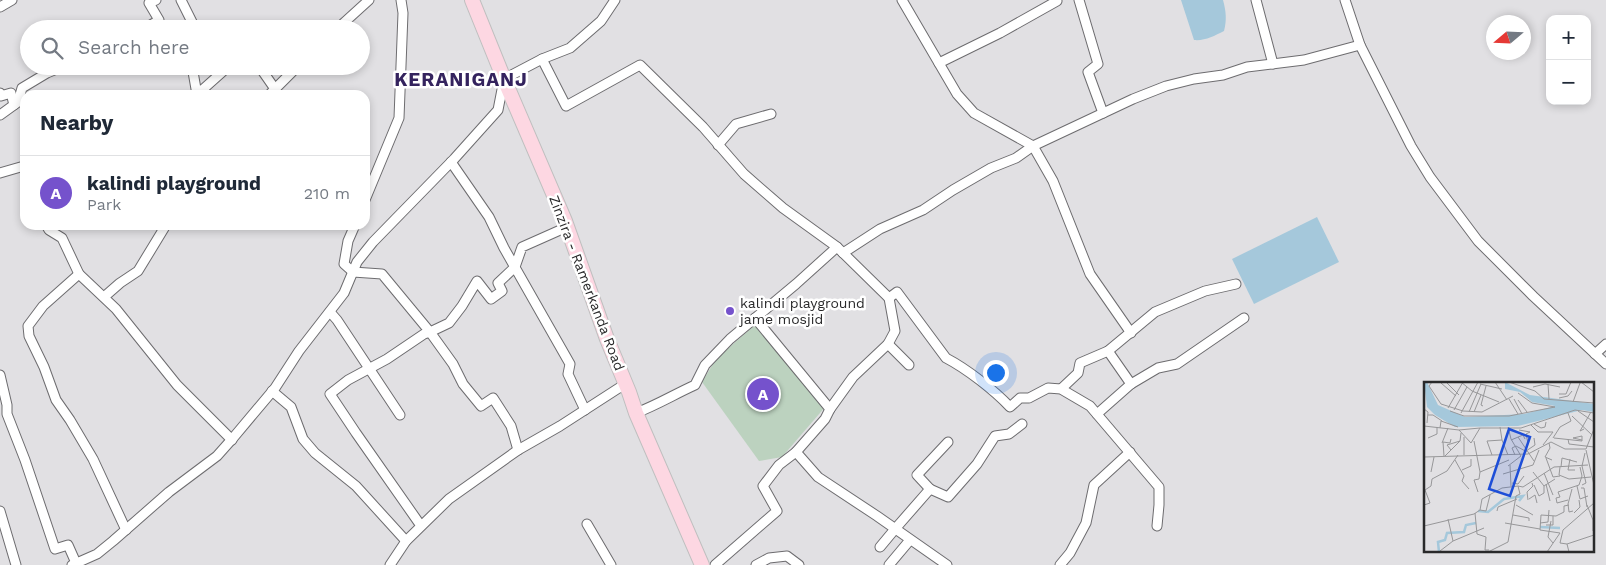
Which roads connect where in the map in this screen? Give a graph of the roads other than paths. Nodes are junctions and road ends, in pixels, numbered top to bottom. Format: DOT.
graph roads {
  1 [pos="12,0"];
  2 [pos="156,0"];
  3 [pos="181,0"];
  4 [pos="369,0"];
  5 [pos="401,0"];
  6 [pos="472,0"];
  7 [pos="615,0"];
  8 [pos="902,0"];
  9 [pos="1079,0"];
  10 [pos="1256,0"];
  11 [pos="1345,0"];
  12 [pos="1058,1"];
  13 [pos="0,7"];
  14 [pos="159,20"];
  15 [pos="191,20"];
  16 [pos="347,20"];
  17 [pos="1360,45"];
  18 [pos="542,59"];
  19 [pos="939,63"];
  20 [pos="1273,64"];
  21 [pos="44,75"];
  22 [pos="194,75"];
  23 [pos="219,75"];
  24 [pos="264,75"];
  25 [pos="290,75"];
  26 [pos="504,79"];
  27 [pos="21,90"];
  28 [pos="198,90"];
  29 [pos="202,90"];
  30 [pos="271,90"];
  31 [pos="276,90"];
  32 [pos="0,94"];
  33 [pos="20,95"];
  34 [pos="14,105"];
  35 [pos="1103,113"];
  36 [pos="771,114"];
  37 [pos="0,115"];
  38 [pos="718,145"];
  39 [pos="1034,146"];
  40 [pos="451,162"];
  41 [pos="20,167"];
  42 [pos="0,172"];
  43 [pos="370,180"];
  44 [pos="373,182"];
  45 [pos="370,189"];
  46 [pos="567,227"];
  47 [pos="49,230"];
  48 [pos="163,230"];
  49 [pos="353,230"];
  50 [pos="840,250"];
  51 [pos="515,267"];
  52 [pos="353,272"];
  53 [pos="79,274"];
  54 [pos="1236,284"];
  55 [pos="104,297"];
  56 [pos="889,298"];
  57 [pos="330,312"];
  58 [pos="756,318"];
  59 [pos="1244,318"];
  60 [pos="430,332"];
  61 [pos="1131,333"];
  62 [pos="888,344"];
  63 [pos="1606,344"];
  64 [pos="1108,351"];
  65 [pos="1595,354"];
  66 [pos="1606,364"];
  67 [pos="909,365"];
  68 [pos="370,369"];
  69 [pos="0,375"];
  70 [pos="625,384"];
  71 [pos="1131,384"];
  72 [pos="1061,389"];
  73 [pos="272,391"];
  74 [pos="830,409"];
  75 [pos="585,410"];
  76 [pos="636,413"];
  77 [pos="1097,414"];
  78 [pos="400,415"];
  79 [pos="1022,424"];
  80 [pos="232,440"];
  81 [pos="948,442"];
  82 [pos="518,450"];
  83 [pos="796,452"];
  84 [pos="1130,452"];
  85 [pos="930,488"];
  86 [pos="0,511"];
  87 [pos="419,523"];
  88 [pos="588,524"];
  89 [pos="1157,526"];
  90 [pos="894,529"];
  91 [pos="126,530"];
  92 [pos="910,540"];
  93 [pos="406,541"];
  94 [pos="880,547"];
  95 [pos="74,564"];
  96 [pos="16,565"];
  97 [pos="390,565"];
  98 [pos="611,565"];
  99 [pos="702,565"];
  100 [pos="715,565"];
  101 [pos="756,565"];
  102 [pos="799,565"];
  103 [pos="888,565"];
  104 [pos="947,565"];
  105 [pos="1060,565"];
  1 -- 13 [label="street"];
  2 -- 14 [label="street"];
  3 -- 15 [label="street"];
  4 -- 16 [label="street"];
  5 -- 44 [label="street"];
  6 -- 26 [label="main road, Zinzira - Ramerkanda Road"];
  7 -- 18 [label="street"];
  8 -- 19 [label="street"];
  9 -- 35 [label="street"];
  10 -- 20 [label="street"];
  11 -- 17 [label="street"];
  12 -- 19 [label="street"];
  17 -- 20 [label="street"];
  17 -- 65 [label="street"];
  18 -- 26 [label="street"];
  18 -- 38 [label="street"];
  19 -- 39 [label="street"];
  20 -- 35 [label="street"];
  21 -- 27 [label="street"];
  22 -- 28 [label="street"];
  23 -- 29 [label="street"];
  24 -- 30 [label="street"];
  25 -- 31 [label="street"];
  26 -- 40 [label="street"];
  26 -- 46 [label="main road, Zinzira - Ramerkanda Road"];
  32 -- 34 [label="street"];
  33 -- 34 [label="street"];
  34 -- 37 [label="street"];
  35 -- 39 [label="street"];
  36 -- 38 [label="street"];
  38 -- 50 [label="street"];
  39 -- 50 [label="street"];
  39 -- 61 [label="street"];
  40 -- 51 [label="street"];
  40 -- 52 [label="street"];
  41 -- 42 [label="street"];
  43 -- 44 [label="street"];
  44 -- 45 [label="street"];
  46 -- 51 [label="street"];
  46 -- 70 [label="main road, Zinzira - Ramerkanda Road"];
  47 -- 53 [label="street"];
  48 -- 55 [label="street"];
  49 -- 52 [label="street"];
  50 -- 56 [label="street"];
  50 -- 58 [label="street"];
  51 -- 60 [label="street"];
  51 -- 75 [label="street"];
  52 -- 57 [label="street"];
  52 -- 60 [label="street"];
  53 -- 55 [label="street"];
  53 -- 91 [label="street"];
  54 -- 61 [label="street"];
  55 -- 80 [label="street"];
  56 -- 62 [label="street"];
  56 -- 72 [label="street"];
  57 -- 68 [label="street"];
  57 -- 73 [label="street"];
  58 -- 74 [label="street"];
  58 -- 76 [label="street"];
  59 -- 71 [label="street"];
  60 -- 68 [label="street"];
  60 -- 82 [label="street"];
  61 -- 64 [label="street"];
  62 -- 67 [label="street"];
  62 -- 74 [label="street"];
  63 -- 65 [label="street"];
  64 -- 71 [label="street"];
  64 -- 72 [label="street"];
  65 -- 66 [label="street"];
  68 -- 78 [label="street"];
  68 -- 87 [label="street"];
  69 -- 95 [label="street"];
  70 -- 75 [label="street"];
  70 -- 76 [label="main road, Zinzira - Ramerkanda Road"];
  71 -- 77 [label="street"];
  72 -- 77 [label="street"];
  73 -- 80 [label="street"];
  73 -- 93 [label="street"];
  74 -- 83 [label="street"];
  75 -- 82 [label="street"];
  76 -- 99 [label="main road, Zinzira - Ramerkanda Road"];
  77 -- 84 [label="street"];
  79 -- 85 [label="street"];
  80 -- 91 [label="street"];
  81 -- 85 [label="street"];
  82 -- 93 [label="street"];
  83 -- 90 [label="street"];
  83 -- 100 [label="street"];
  84 -- 89 [label="street"];
  84 -- 105 [label="street"];
  85 -- 90 [label="street"];
  86 -- 96 [label="street"];
  88 -- 98 [label="street"];
  90 -- 92 [label="street"];
  90 -- 94 [label="street"];
  91 -- 95 [label="street"];
  92 -- 103 [label="street"];
  92 -- 104 [label="street"];
  93 -- 97 [label="street"];
  101 -- 102 [label="street"];
}
